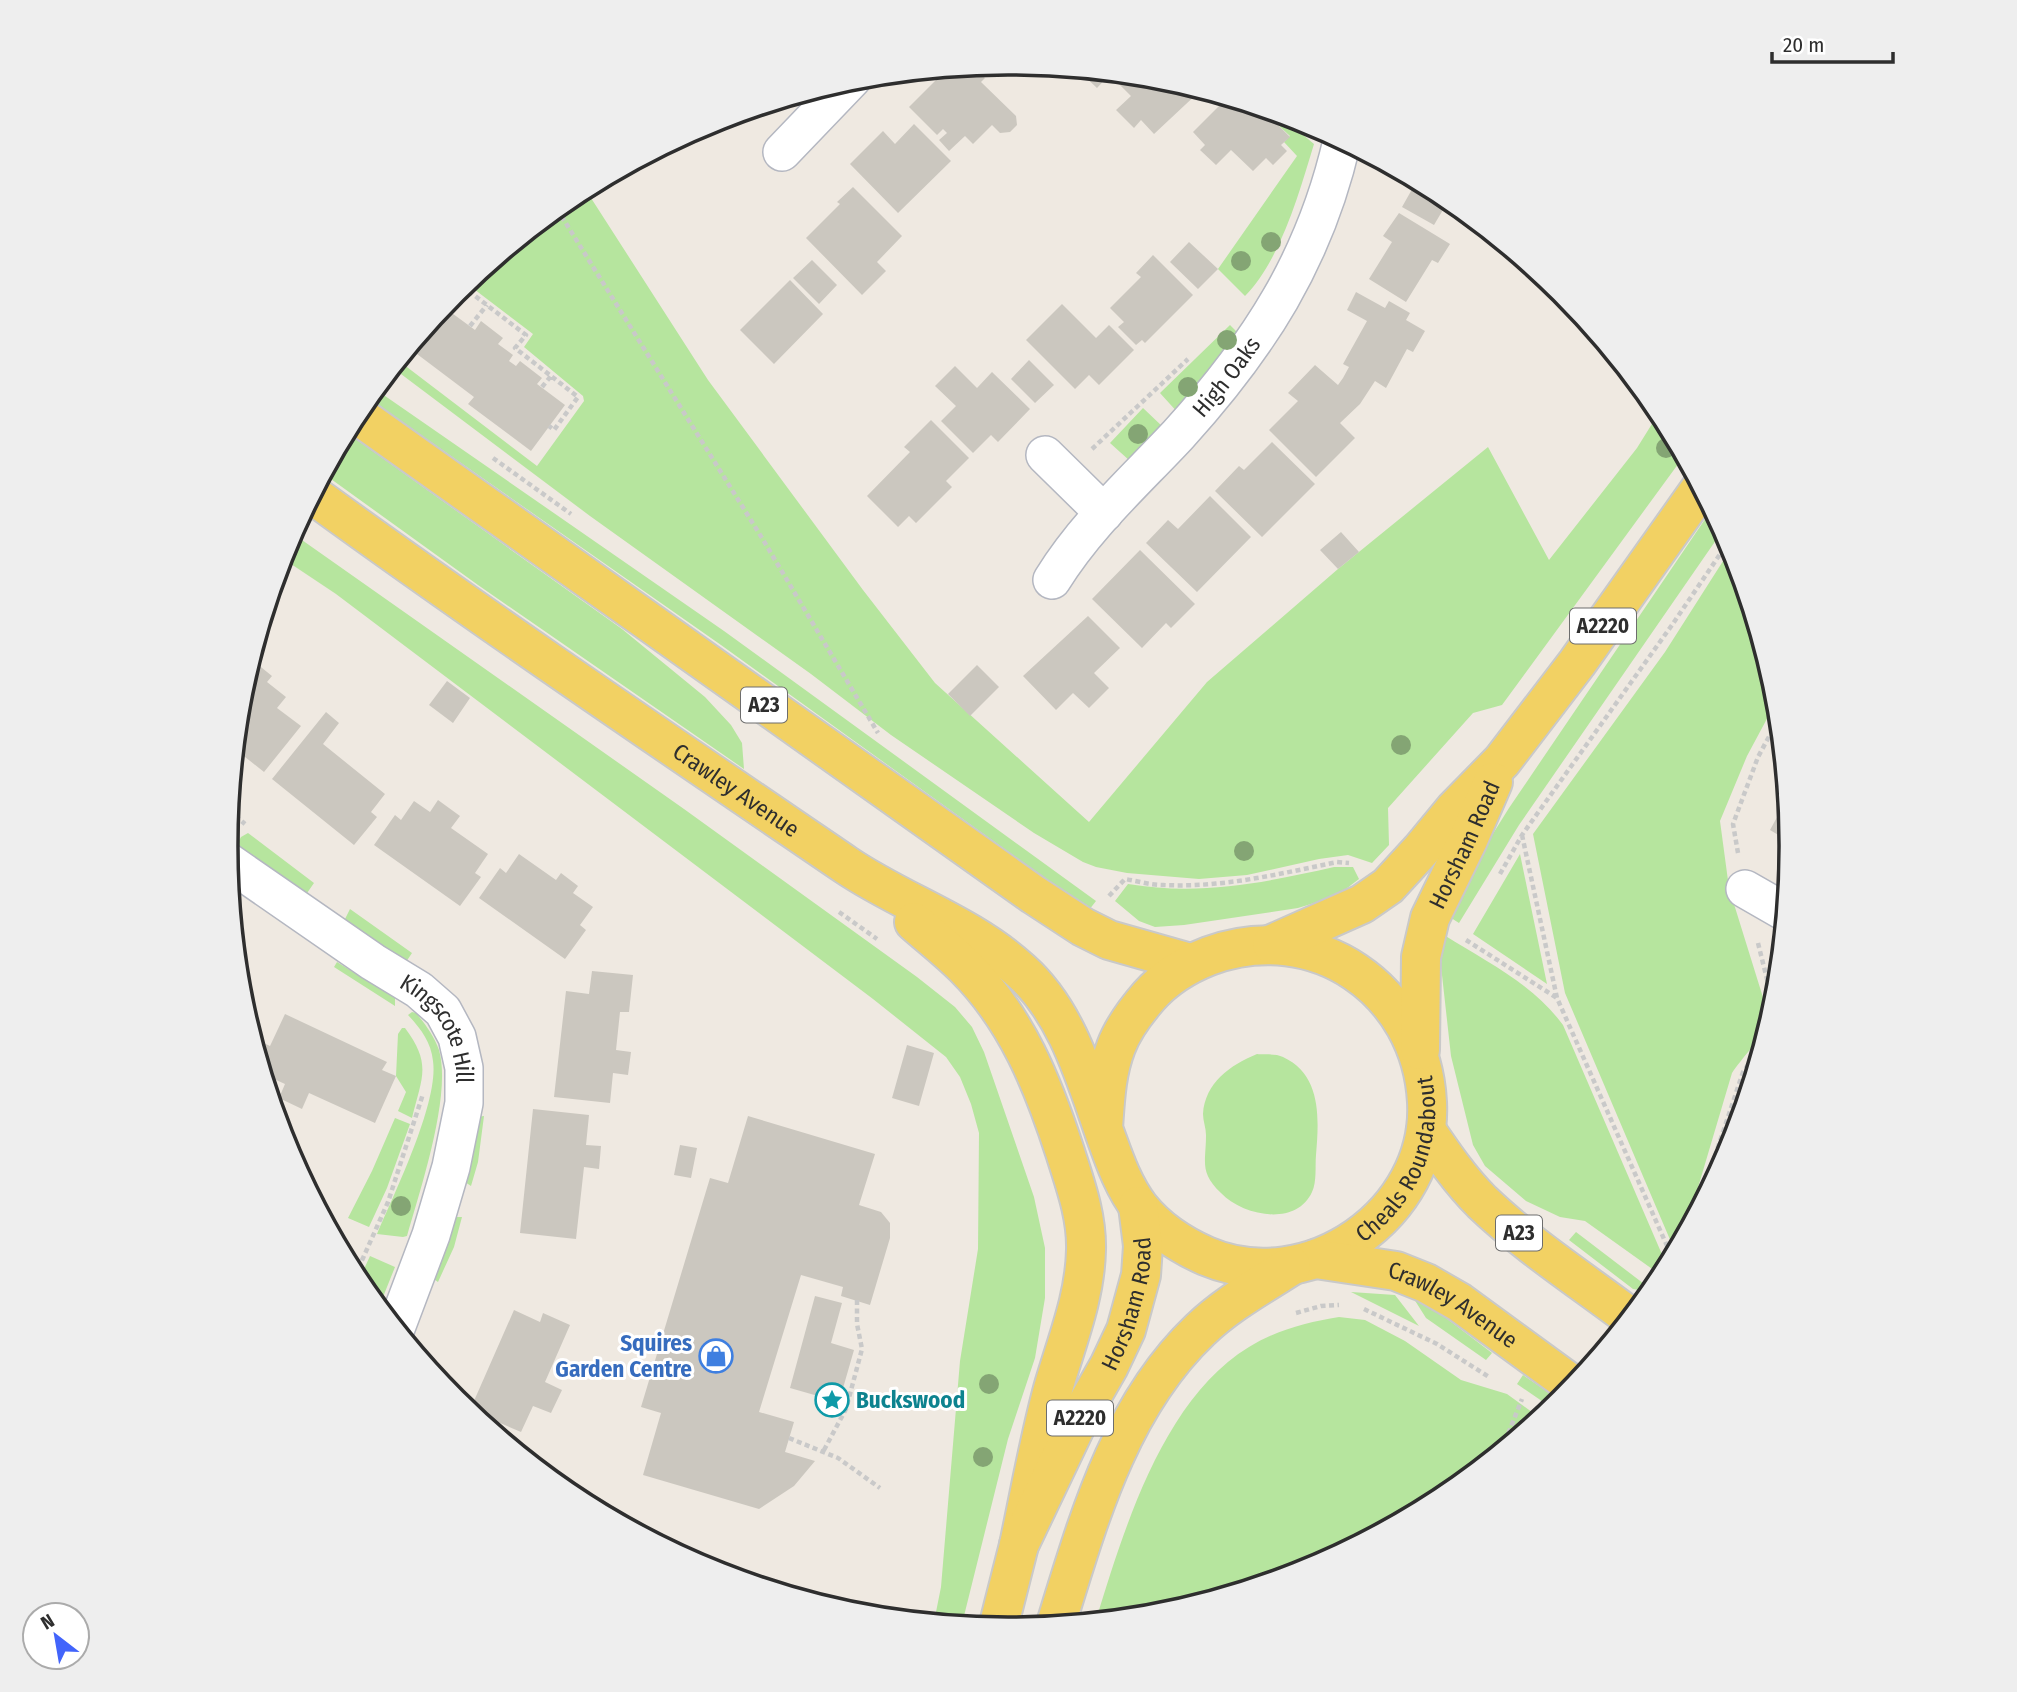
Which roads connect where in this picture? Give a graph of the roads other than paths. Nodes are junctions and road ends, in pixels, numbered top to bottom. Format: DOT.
graph roads {
  1 [pos="836,95"];
  2 [pos="1340,151"];
  3 [pos="782,152"];
  4 [pos="366,421"];
  5 [pos="1045,455"];
  6 [pos="1695,496"];
  7 [pos="320,500"];
  8 [pos="1104,513"];
  9 [pos="1052,580"];
  10 [pos="1502,761"];
  11 [pos="238,869"];
  12 [pos="865,878"];
  13 [pos="1745,889"];
  14 [pos="1777,907"];
  15 [pos="1272,944"];
  16 [pos="1190,963"];
  17 [pos="1420,1056"];
  18 [pos="1103,1128"];
  19 [pos="1426,1130"];
  20 [pos="1138,1206"];
  21 [pos="1304,1263"];
  22 [pos="1623,1311"];
  23 [pos="400,1318"];
  24 [pos="1565,1379"];
  25 [pos="1020,1545"];
  26 [pos="1059,1615"];
  27 [pos="1001,1617"];
  1 -- 3 [label="street"];
  2 -- 8 [label="street, High Oaks"];
  4 -- 16 [label="main road, A23"];
  5 -- 8 [label="street"];
  6 -- 10 [label="main road, Horsham Road / A2220"];
  7 -- 12 [label="main road, Crawley Avenue"];
  8 -- 9 [label="street, High Oaks"];
  10 -- 15 [label="main road, Horsham Road / A2220"];
  10 -- 17 [label="main road, Horsham Road / A2220"];
  11 -- 23 [label="street, Kingscote Hill"];
  12 -- 18 [label="main road, Crawley Avenue"];
  12 -- 25 [label="main road, A2220"];
  13 -- 14 [label="street"];
  15 -- 16 [label="main road, Cheals Roundabout"];
  15 -- 17 [label="main road, Cheals Roundabout"];
  16 -- 18 [label="main road, Cheals Roundabout"];
  17 -- 19 [label="main road, Cheals Roundabout"];
  18 -- 20 [label="main road, Cheals Roundabout"];
  19 -- 21 [label="main road, Cheals Roundabout"];
  19 -- 22 [label="main road, A23"];
  20 -- 21 [label="main road, Cheals Roundabout"];
  20 -- 25 [label="main road, Horsham Road / A2220"];
  21 -- 24 [label="main road, Crawley Avenue"];
  21 -- 26 [label="main road, A2220"];
  25 -- 27 [label="main road, Horsham Road / A2220"];
}
